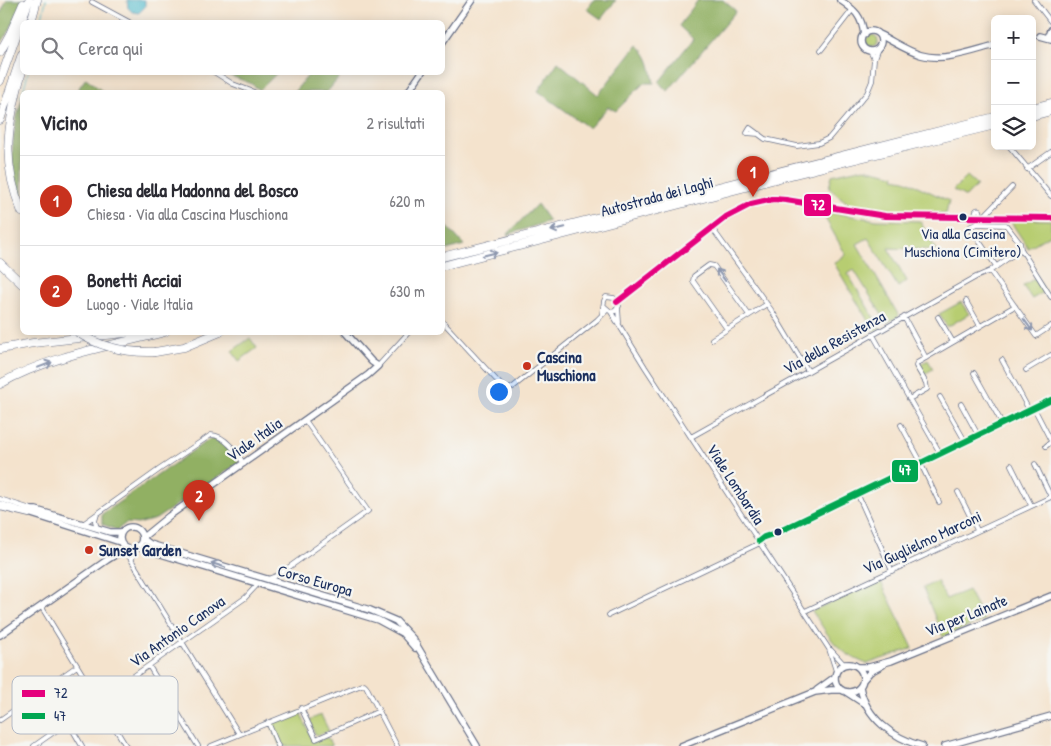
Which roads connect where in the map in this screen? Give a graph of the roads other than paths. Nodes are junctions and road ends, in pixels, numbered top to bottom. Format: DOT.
graph roads {
  1 [pos="25,0"];
  2 [pos="29,0"];
  3 [pos="39,0"];
  4 [pos="472,0"];
  5 [pos="840,0"];
  6 [pos="1034,0"];
  7 [pos="92,2"];
  8 [pos="853,9"];
  9 [pos="22,20"];
  10 [pos="32,20"];
  11 [pos="35,20"];
  12 [pos="125,20"];
  13 [pos="1050,21"];
  14 [pos="20,25"];
  15 [pos="863,27"];
  16 [pos="1051,29"];
  17 [pos="870,31"];
  18 [pos="878,34"];
  19 [pos="864,35"];
  20 [pos="1040,36"];
  21 [pos="1036,37"];
  22 [pos="445,39"];
  23 [pos="889,39"];
  24 [pos="1051,39"];
  25 [pos="879,46"];
  26 [pos="991,46"];
  27 [pos="821,50"];
  28 [pos="870,50"];
  29 [pos="0,52"];
  30 [pos="874,59"];
  31 [pos="20,60"];
  32 [pos="21,75"];
  33 [pos="219,75"];
  34 [pos="420,75"];
  35 [pos="0,81"];
  36 [pos="249,90"];
  37 [pos="409,90"];
  38 [pos="1051,103"];
  39 [pos="1036,107"];
  40 [pos="1051,111"];
  41 [pos="1036,115"];
  42 [pos="991,118"];
  43 [pos="0,120"];
  44 [pos="991,126"];
  45 [pos="759,134"];
  46 [pos="1012,150"];
  47 [pos="1051,152"];
  48 [pos="1027,168"];
  49 [pos="1012,187"];
  50 [pos="1051,196"];
  51 [pos="20,207"];
  52 [pos="980,215"];
  53 [pos="1051,218"];
  54 [pos="712,228"];
  55 [pos="1022,250"];
  56 [pos="445,256"];
  57 [pos="0,263"];
  58 [pos="445,265"];
  59 [pos="996,266"];
  60 [pos="990,271"];
  61 [pos="20,282"];
  62 [pos="1051,297"];
  63 [pos="966,301"];
  64 [pos="767,304"];
  65 [pos="604,306"];
  66 [pos="618,306"];
  67 [pos="1015,306"];
  68 [pos="609,311"];
  69 [pos="602,314"];
  70 [pos="749,315"];
  71 [pos="904,317"];
  72 [pos="938,317"];
  73 [pos="445,323"];
  74 [pos="980,326"];
  75 [pos="1051,326"];
  76 [pos="727,329"];
  77 [pos="622,332"];
  78 [pos="82,335"];
  79 [pos="104,335"];
  80 [pos="153,335"];
  81 [pos="213,335"];
  82 [pos="349,335"];
  83 [pos="406,335"];
  84 [pos="873,335"];
  85 [pos="712,339"];
  86 [pos="953,342"];
  87 [pos="0,349"];
  88 [pos="1051,355"];
  89 [pos="926,358"];
  90 [pos="1002,360"];
  91 [pos="378,366"];
  92 [pos="1026,370"];
  93 [pos="808,371"];
  94 [pos="974,373"];
  95 [pos="0,384"];
  96 [pos="940,397"];
  97 [pos="909,398"];
  98 [pos="1051,400"];
  99 [pos="961,404"];
  100 [pos="1034,408"];
  101 [pos="1028,410"];
  102 [pos="306,419"];
  103 [pos="1002,423"];
  104 [pos="901,425"];
  105 [pos="978,435"];
  106 [pos="691,437"];
  107 [pos="965,441"];
  108 [pos="1051,441"];
  109 [pos="1046,446"];
  110 [pos="940,453"];
  111 [pos="921,462"];
  112 [pos="244,464"];
  113 [pos="1035,464"];
  114 [pos="1011,465"];
  115 [pos="958,492"];
  116 [pos="857,493"];
  117 [pos="1051,497"];
  118 [pos="0,499"];
  119 [pos="939,502"];
  120 [pos="0,504"];
  121 [pos="1031,506"];
  122 [pos="0,508"];
  123 [pos="35,513"];
  124 [pos="97,514"];
  125 [pos="169,516"];
  126 [pos="83,524"];
  127 [pos="97,528"];
  128 [pos="139,530"];
  129 [pos="977,530"];
  130 [pos="121,532"];
  131 [pos="142,538"];
  132 [pos="760,542"];
  133 [pos="123,546"];
  134 [pos="136,548"];
  135 [pos="132,559"];
  136 [pos="892,571"];
  137 [pos="265,580"];
  138 [pos="258,584"];
  139 [pos="1051,596"];
  140 [pos="41,606"];
  141 [pos="805,611"];
  142 [pos="609,615"];
  143 [pos="1,631"];
  144 [pos="182,642"];
  145 [pos="829,649"];
  146 [pos="891,661"];
  147 [pos="851,664"];
  148 [pos="77,666"];
  149 [pos="149,666"];
  150 [pos="858,667"];
  151 [pos="836,674"];
  152 [pos="62,676"];
  153 [pos="83,676"];
  154 [pos="134,676"];
  155 [pos="155,676"];
  156 [pos="863,680"];
  157 [pos="860,687"];
  158 [pos="844,691"];
  159 [pos="815,692"];
  160 [pos="446,694"];
  161 [pos="865,704"];
  162 [pos="301,708"];
  163 [pos="12,711"];
  164 [pos="379,711"];
  165 [pos="178,713"];
  166 [pos="1051,716"];
  167 [pos="0,720"];
  168 [pos="268,722"];
  169 [pos="75,734"];
  170 [pos="119,734"];
  171 [pos="239,734"];
  172 [pos="50,735"];
  173 [pos="34,746"];
  174 [pos="82,746"];
  175 [pos="126,746"];
  176 [pos="198,746"];
  177 [pos="211,746"];
  178 [pos="278,746"];
  179 [pos="397,746"];
  180 [pos="477,746"];
  181 [pos="681,746"];
  182 [pos="922,746"];
  183 [pos="945,746"];
  1 -- 29 [label="highway"];
  2 -- 9 [label="highway"];
  3 -- 10 [label="highway"];
  3 -- 11 [label="highway"];
  4 -- 22 [label="main road"];
  5 -- 8 [label="main road"];
  6 -- 13 [label="street"];
  7 -- 12 [label="street"];
  8 -- 15 [label="main road"];
  8 -- 27 [label="street"];
  13 -- 16 [label="street"];
  14 -- 35 [label="highway"];
  15 -- 17 [label="main road"];
  15 -- 19 [label="main road"];
  16 -- 20 [label="main road"];
  16 -- 24 [label="main road"];
  17 -- 18 [label="main road"];
  17 -- 19 [label="main road"];
  18 -- 23 [label="main road"];
  18 -- 25 [label="main road"];
  19 -- 28 [label="main road"];
  20 -- 21 [label="main road"];
  20 -- 24 [label="main road"];
  23 -- 25 [label="main road"];
  23 -- 26 [label="main road"];
  25 -- 28 [label="main road"];
  25 -- 30 [label="street"];
  28 -- 30 [label="street"];
  30 -- 45 [label="street"];
  31 -- 43 [label="highway"];
  32 -- 51 [label="highway"];
  33 -- 36 [label="street"];
  34 -- 37 [label="main road"];
  38 -- 39 [label="highway"];
  40 -- 41 [label="highway"];
  42 -- 56 [label="highway, Autostrada dei Laghi, one-way"];
  58 -- 44 [label="highway, Autostrada dei Laghi, one-way"];
  46 -- 48 [label="street"];
  47 -- 48 [label="street"];
  48 -- 50 [label="street"];
  49 -- 52 [label="street"];
  52 -- 53 [label="street"];
  52 -- 54 [label="street"];
  54 -- 64 [label="street"];
  54 -- 66 [label="street"];
  55 -- 59 [label="street, Via della Resistenza"];
  55 -- 59 [label="street"];
  55 -- 62 [label="street"];
  57 -- 61 [label="highway"];
  59 -- 60 [label="street, Via della Resistenza"];
  60 -- 67 [label="street"];
  60 -- 71 [label="street, Via della Resistenza"];
  63 -- 74 [label="street"];
  64 -- 70 [label="street"];
  64 -- 93 [label="street"];
  65 -- 66 [label="street"];
  65 -- 68 [label="street"];
  65 -- 69 [label="street"];
  66 -- 68 [label="street"];
  66 -- 77 [label="street"];
  67 -- 74 [label="street"];
  67 -- 75 [label="street, one-way"];
  68 -- 69 [label="street"];
  68 -- 77 [label="street, Viale Lombardia"];
  69 -- 73 [label="street"];
  70 -- 76 [label="street"];
  70 -- 76 [label="street, one-way"];
  71 -- 84 [label="street, Via della Resistenza"];
  71 -- 89 [label="street"];
  72 -- 86 [label="street"];
  74 -- 86 [label="street"];
  76 -- 85 [label="street"];
  77 -- 106 [label="street, Viale Lombardia"];
  78 -- 81 [label="highway, bridge"];
  79 -- 87 [label="highway"];
  95 -- 80 [label="highway, one-way"];
  82 -- 91 [label="main road"];
  83 -- 91 [label="street"];
  84 -- 93 [label="street, Via della Resistenza"];
  84 -- 97 [label="street"];
  86 -- 89 [label="street"];
  88 -- 92 [label="street"];
  89 -- 97 [label="street"];
  90 -- 101 [label="street"];
  91 -- 102 [label="main road, Viale Italia"];
  93 -- 106 [label="street, Via della Resistenza"];
  94 -- 103 [label="street"];
  96 -- 107 [label="street"];
  97 -- 110 [label="street"];
  98 -- 100 [label="street"];
  99 -- 105 [label="street"];
  100 -- 101 [label="street"];
  100 -- 108 [label="street"];
  101 -- 103 [label="street"];
  102 -- 112 [label="main road, Viale Italia"];
  102 -- 137 [label="street"];
  103 -- 105 [label="street"];
  104 -- 111 [label="street"];
  105 -- 107 [label="street"];
  106 -- 132 [label="street, Viale Lombardia"];
  107 -- 110 [label="street"];
  108 -- 109 [label="street"];
  110 -- 111 [label="street"];
  111 -- 116 [label="street"];
  111 -- 119 [label="street"];
  112 -- 124 [label="street"];
  112 -- 125 [label="main road, Viale Italia"];
  113 -- 117 [label="street"];
  114 -- 121 [label="street"];
  115 -- 129 [label="street"];
  116 -- 132 [label="street"];
  116 -- 136 [label="street"];
  117 -- 121 [label="street, Via Guglielmo Marconi"];
  118 -- 123 [label="street"];
  120 -- 123 [label="main road"];
  121 -- 129 [label="street, Via Guglielmo Marconi"];
  122 -- 123 [label="street"];
  123 -- 126 [label="main road"];
  123 -- 133 [label="main road"];
  124 -- 126 [label="street"];
  124 -- 127 [label="street"];
  125 -- 128 [label="main road, Viale Italia"];
  125 -- 131 [label="main road, Viale Italia"];
  126 -- 127 [label="main road"];
  127 -- 130 [label="main road"];
  128 -- 130 [label="main road"];
  128 -- 131 [label="main road"];
  129 -- 136 [label="street, Via Guglielmo Marconi"];
  130 -- 133 [label="main road"];
  131 -- 134 [label="main road"];
  137 -- 131 [label="main road, Corso Europa, one-way"];
  132 -- 141 [label="street, Viale Lombardia"];
  132 -- 142 [label="street"];
  133 -- 134 [label="main road"];
  133 -- 135 [label="street"];
  133 -- 140 [label="main road"];
  134 -- 135 [label="street"];
  134 -- 138 [label="main road, Corso Europa"];
  135 -- 144 [label="street"];
  136 -- 141 [label="street, Via Guglielmo Marconi"];
  137 -- 160 [label="main road, Corso Europa"];
  138 -- 144 [label="street, Via Antonio Canova"];
  138 -- 160 [label="main road, Corso Europa"];
  139 -- 146 [label="main road, Via per Lainate"];
  140 -- 143 [label="main road"];
  140 -- 148 [label="street"];
  141 -- 145 [label="street, Viale Lombardia"];
  144 -- 149 [label="street, Via Antonio Canova"];
  144 -- 171 [label="street"];
  145 -- 147 [label="street, Viale Lombardia"];
  145 -- 151 [label="street, Viale Lombardia"];
  146 -- 150 [label="main road, Via per Lainate"];
  146 -- 156 [label="main road, Via per Lainate"];
  147 -- 150 [label="main road"];
  147 -- 151 [label="main road"];
  148 -- 152 [label="street"];
  148 -- 153 [label="street"];
  149 -- 154 [label="street, Via Antonio Canova"];
  149 -- 155 [label="street"];
  150 -- 156 [label="main road"];
  151 -- 158 [label="main road"];
  151 -- 159 [label="main road"];
  156 -- 157 [label="main road"];
  157 -- 158 [label="main road"];
  157 -- 161 [label="main road"];
  158 -- 159 [label="main road"];
  158 -- 161 [label="main road"];
  159 -- 181 [label="main road"];
  160 -- 180 [label="main road, Corso Europa"];
  161 -- 182 [label="main road"];
  162 -- 164 [label="street"];
  162 -- 164 [label="street"];
  162 -- 168 [label="street"];
  163 -- 167 [label="street"];
  164 -- 179 [label="street"];
  165 -- 176 [label="street"];
  166 -- 183 [label="main road"];
  168 -- 171 [label="street"];
  168 -- 178 [label="street"];
  169 -- 174 [label="street"];
  170 -- 175 [label="street"];
  171 -- 177 [label="street"];
  172 -- 173 [label="street, Via Antonio Canova"];
}
